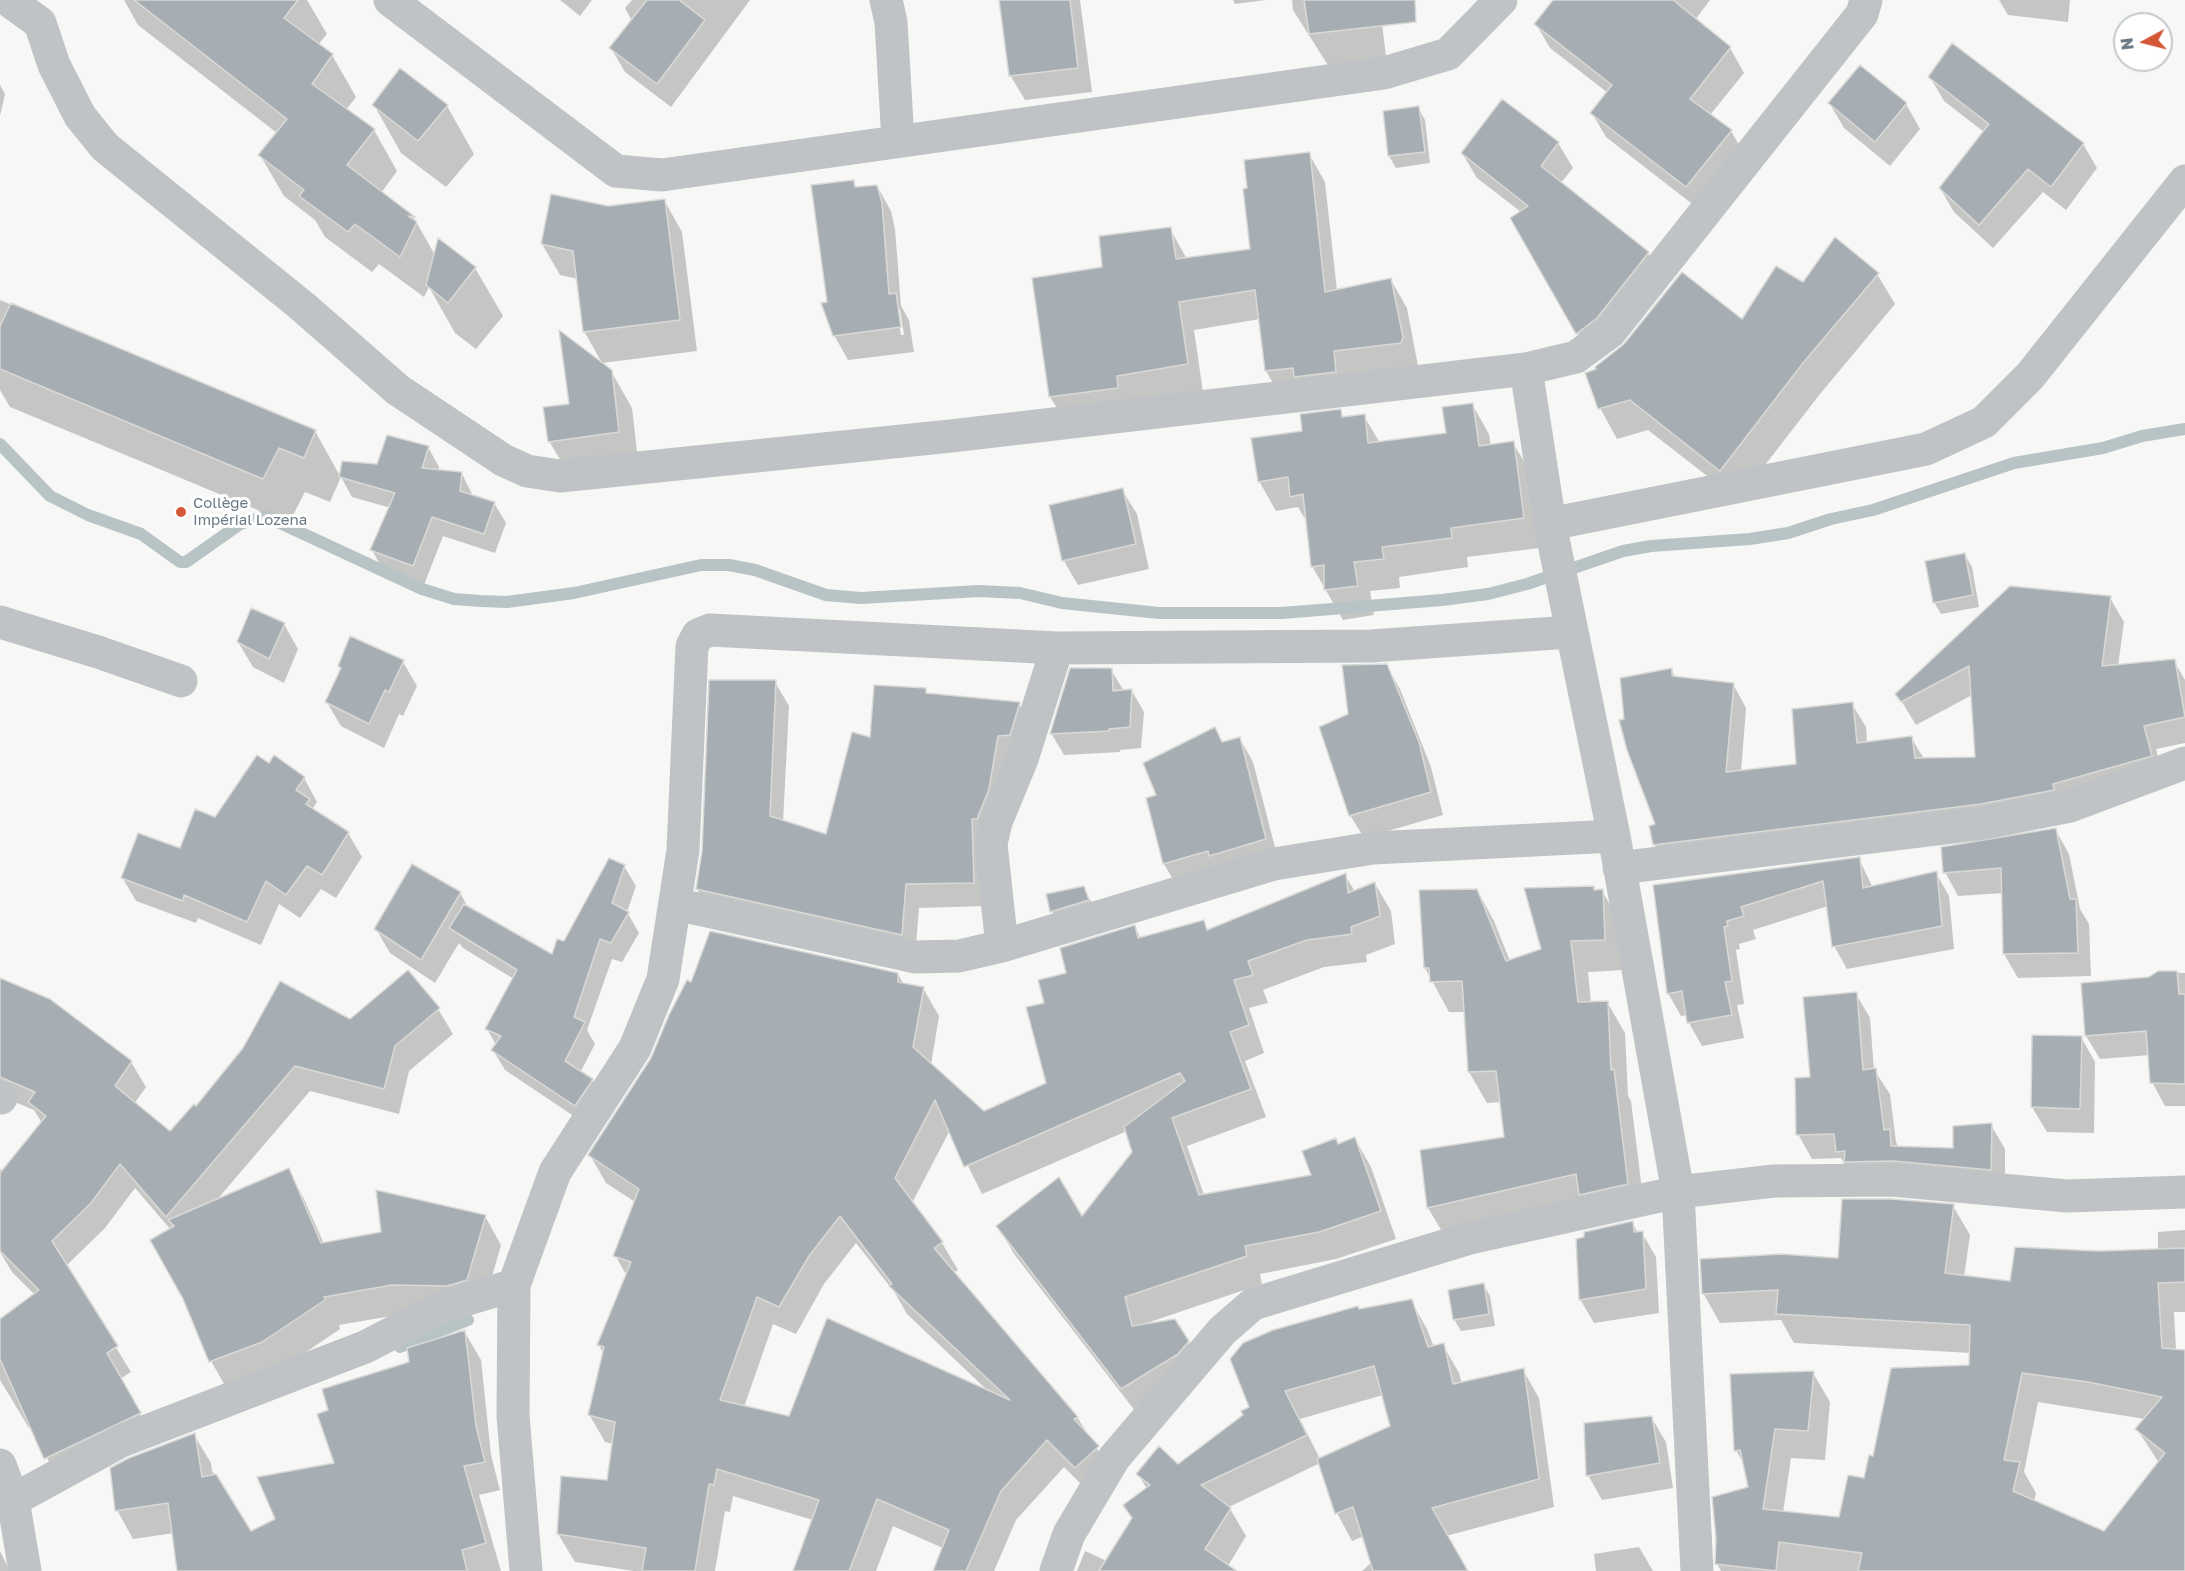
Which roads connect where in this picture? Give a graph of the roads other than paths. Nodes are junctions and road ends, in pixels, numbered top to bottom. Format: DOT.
graph roads {
  1 [pos="8,0"];
  2 [pos="390,0"];
  3 [pos="886,0"];
  4 [pos="1501,0"];
  5 [pos="1866,0"];
  6 [pos="44,11"];
  7 [pos="898,141"];
  8 [pos="2185,181"];
  9 [pos="1526,369"];
  10 [pos="1550,524"];
  11 [pos="0,622"];
  12 [pos="1570,632"];
  13 [pos="1058,648"];
  14 [pos="181,681"];
  15 [pos="2185,763"];
  16 [pos="1614,836"];
  17 [pos="1619,868"];
  18 [pos="675,904"];
  19 [pos="1002,946"];
  20 [pos="1678,1192"];
  21 [pos="2185,1192"];
  22 [pos="514,1286"];
  23 [pos="0,1465"];
  24 [pos="13,1500"];
  25 [pos="25,1571"];
  26 [pos="526,1571"];
  27 [pos="1056,1571"];
  28 [pos="1697,1571"];
  1 -- 6 [label="street"];
  2 -- 7 [label="street"];
  3 -- 7 [label="street"];
  4 -- 7 [label="street"];
  5 -- 9 [label="street"];
  6 -- 9 [label="street"];
  8 -- 10 [label="street"];
  9 -- 10 [label="street"];
  10 -- 12 [label="street"];
  11 -- 14 [label="street"];
  12 -- 13 [label="street"];
  12 -- 16 [label="street"];
  13 -- 18 [label="street"];
  13 -- 19 [label="street"];
  15 -- 17 [label="street"];
  16 -- 17 [label="street"];
  16 -- 19 [label="street"];
  17 -- 20 [label="street"];
  18 -- 19 [label="street"];
  18 -- 22 [label="street"];
  20 -- 21 [label="street"];
  20 -- 27 [label="street"];
  20 -- 28 [label="street"];
  22 -- 24 [label="street"];
  22 -- 26 [label="street"];
  23 -- 24 [label="street"];
  24 -- 25 [label="street"];
}
